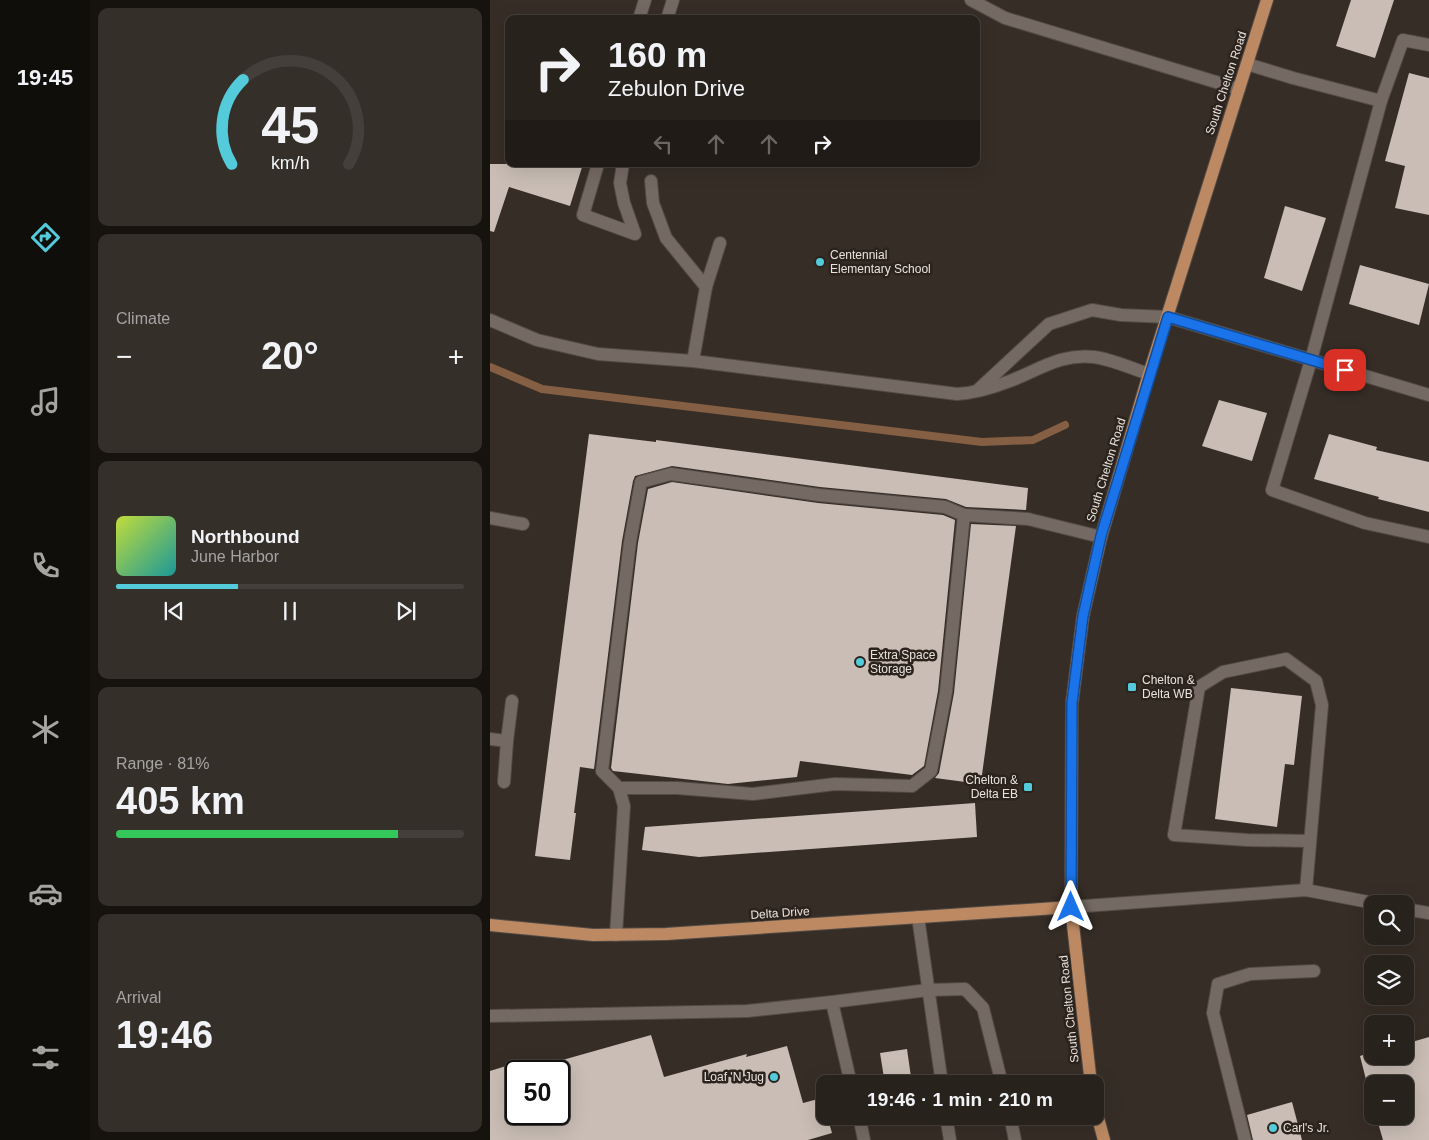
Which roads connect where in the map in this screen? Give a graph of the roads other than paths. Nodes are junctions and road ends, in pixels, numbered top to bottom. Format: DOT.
graph roads {
  1 [pos="645,0"];
  2 [pos="673,0"];
  3 [pos="971,0"];
  4 [pos="1267,0"];
  5 [pos="640,15"];
  6 [pos="668,15"];
  7 [pos="1429,45"];
  8 [pos="1247,64"];
  9 [pos="1239,89"];
  10 [pos="1381,101"];
  11 [pos="597,167"];
  12 [pos="623,167"];
  13 [pos="651,181"];
  14 [pos="720,243"];
  15 [pos="706,287"];
  16 [pos="1168,317"];
  17 [pos="490,320"];
  18 [pos="1311,360"];
  19 [pos="693,361"];
  20 [pos="1149,374"];
  21 [pos="975,393"];
  22 [pos="1429,395"];
  23 [pos="964,514"];
  24 [pos="490,518"];
  25 [pos="523,524"];
  26 [pos="1101,536"];
  27 [pos="1429,537"];
  28 [pos="512,701"];
  29 [pos="490,739"];
  30 [pos="507,741"];
  31 [pos="504,782"];
  32 [pos="618,788"];
  33 [pos="1310,841"];
  34 [pos="1306,890"];
  35 [pos="1364,901"];
  36 [pos="1071,907"];
  37 [pos="1414,911"];
  38 [pos="1429,914"];
  39 [pos="918,917"];
  40 [pos="490,925"];
  41 [pos="616,935"];
  42 [pos="1314,972"];
  43 [pos="928,990"];
  44 [pos="832,1002"];
  45 [pos="490,1016"];
  46 [pos="849,1075"];
  47 [pos="941,1075"];
  48 [pos="1000,1075"];
  49 [pos="1090,1075"];
  50 [pos="860,1125"];
  51 [pos="948,1125"];
  52 [pos="1012,1125"];
  53 [pos="1100,1125"];
  54 [pos="864,1140"];
  55 [pos="950,1140"];
  56 [pos="1016,1140"];
  57 [pos="1104,1140"];
  58 [pos="1245,1140"];
  1 -- 5 [label="street"];
  2 -- 6 [label="street"];
  3 -- 9 [label="street"];
  4 -- 8 [label="main road, South Chelton Road"];
  7 -- 10 [label="street"];
  8 -- 9 [label="main road, South Chelton Road"];
  8 -- 10 [label="street"];
  9 -- 16 [label="main road, South Chelton Road"];
  10 -- 18 [label="street"];
  11 -- 12 [label="street"];
  13 -- 15 [label="street"];
  14 -- 15 [label="street"];
  15 -- 19 [label="street"];
  16 -- 18 [label="street"];
  16 -- 20 [label="main road, South Chelton Road"];
  16 -- 21 [label="street"];
  17 -- 19 [label="street"];
  18 -- 22 [label="street"];
  18 -- 27 [label="street"];
  19 -- 21 [label="street"];
  20 -- 21 [label="street"];
  20 -- 26 [label="main road, South Chelton Road"];
  23 -- 26 [label="street"];
  23 -- 32 [label="street"];
  23 -- 32 [label="street"];
  24 -- 25 [label="street"];
  26 -- 36 [label="main road, South Chelton Road"];
  28 -- 30 [label="street"];
  29 -- 30 [label="street"];
  30 -- 31 [label="street"];
  32 -- 41 [label="street"];
  33 -- 33 [label="street"];
  33 -- 34 [label="street"];
  34 -- 35 [label="street"];
  34 -- 36 [label="street"];
  36 -- 39 [label="main road, Delta Drive"];
  36 -- 49 [label="main road, South Chelton Road"];
  37 -- 38 [label="street"];
  39 -- 41 [label="main road, Delta Drive"];
  39 -- 43 [label="street"];
  40 -- 41 [label="main road, Delta Drive"];
  42 -- 58 [label="street"];
  43 -- 44 [label="street"];
  43 -- 47 [label="street"];
  43 -- 48 [label="street"];
  44 -- 45 [label="street"];
  44 -- 46 [label="street"];
  50 -- 54 [label="street"];
  51 -- 55 [label="street"];
  52 -- 56 [label="street"];
  53 -- 57 [label="main road"];
}
